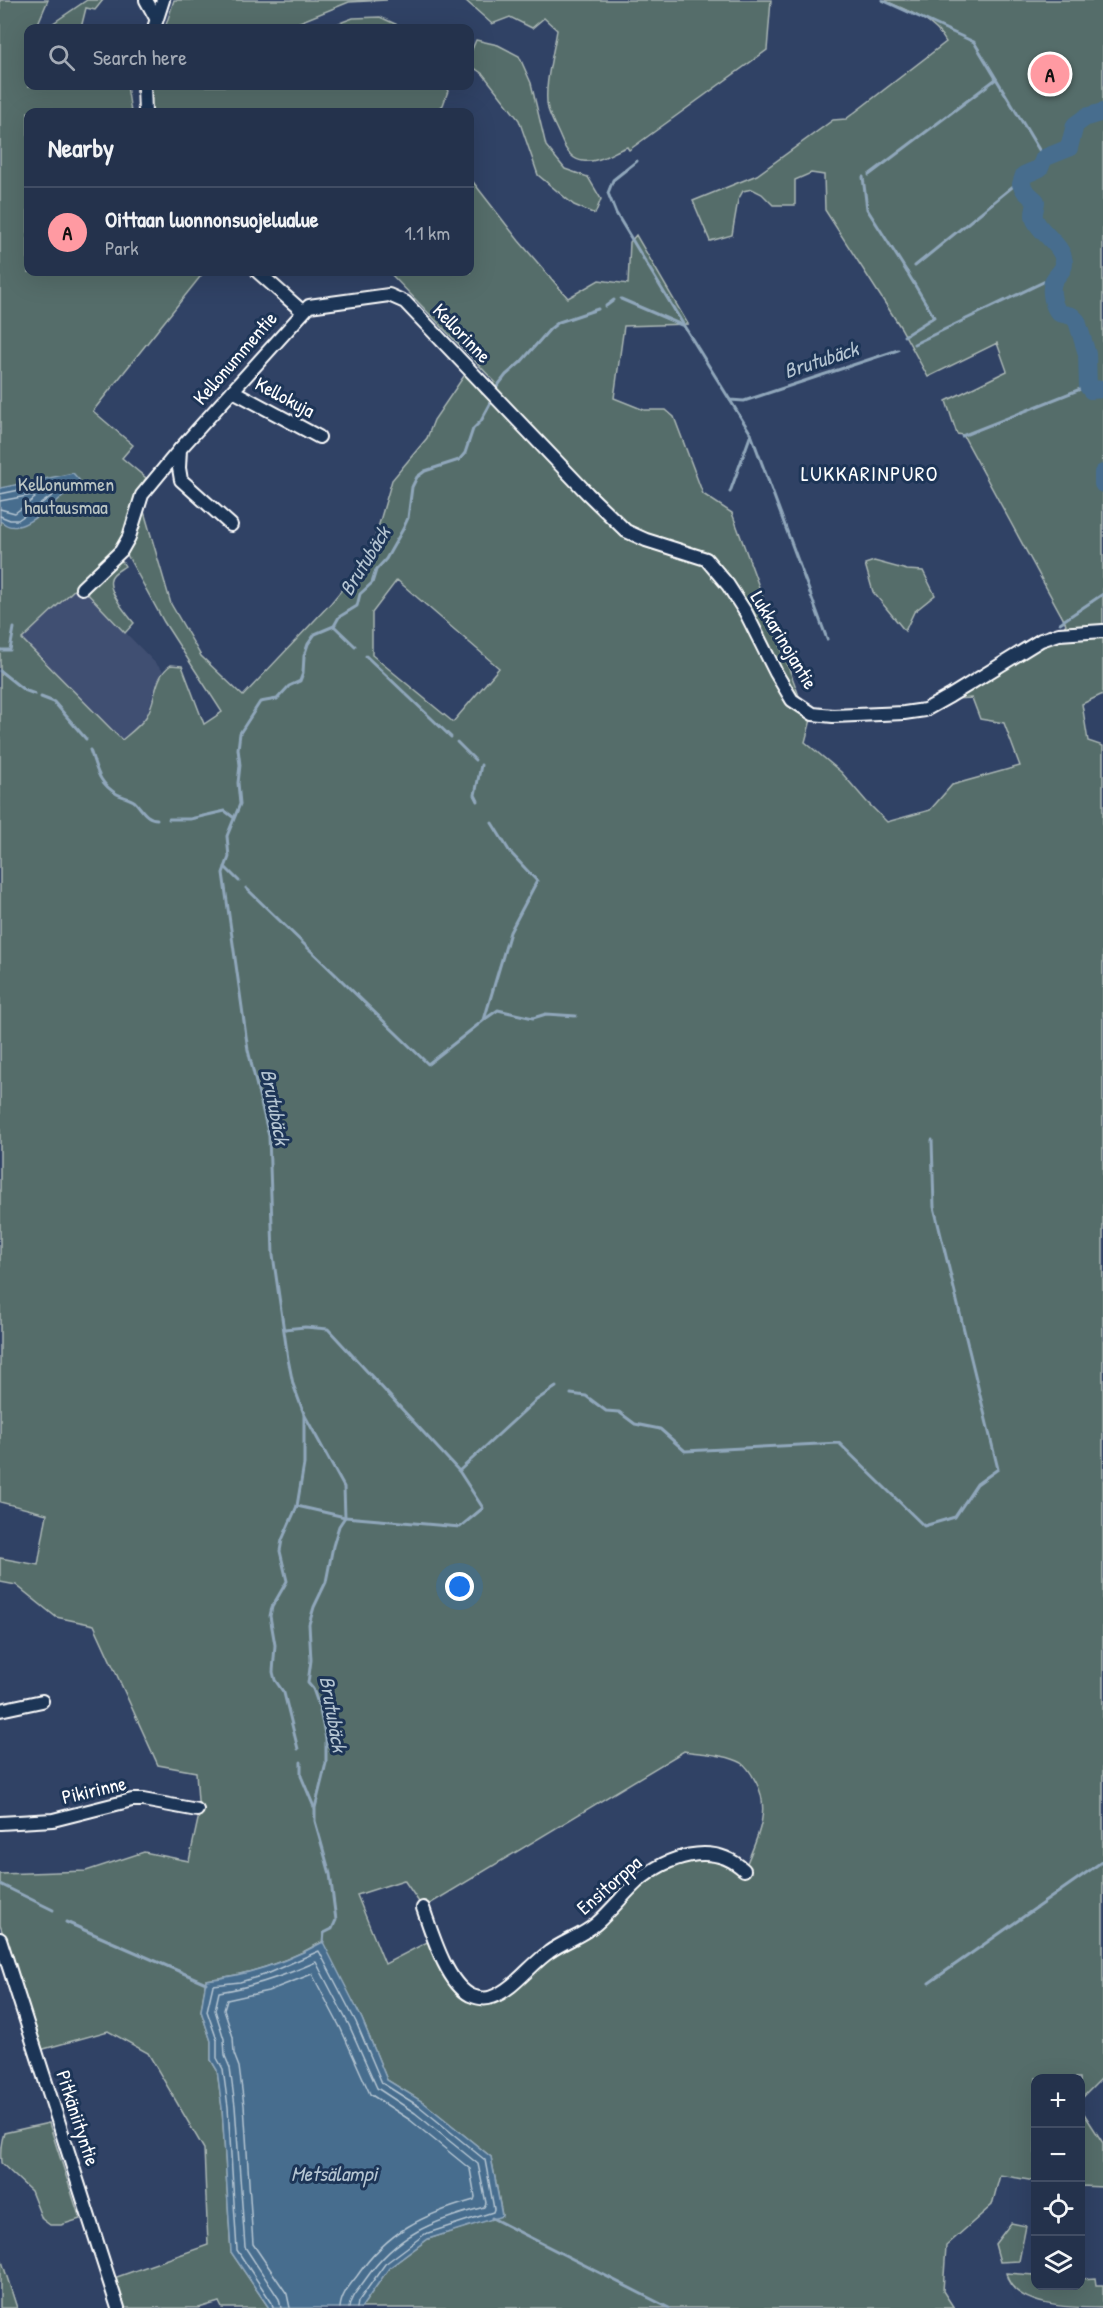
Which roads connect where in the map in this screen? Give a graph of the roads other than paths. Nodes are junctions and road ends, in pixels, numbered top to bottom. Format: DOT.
graph roads {
  1 [pos="146,0"];
  2 [pos="163,0"];
  3 [pos="155,23"];
  4 [pos="144,90"];
  5 [pos="145,108"];
  6 [pos="263,276"];
  7 [pos="302,311"];
  8 [pos="489,390"];
  9 [pos="233,391"];
  10 [pos="319,437"];
  11 [pos="180,449"];
  12 [pos="231,525"];
  13 [pos="82,588"];
  14 [pos="1103,631"];
  15 [pos="42,1701"];
  16 [pos="0,1710"];
  17 [pos="197,1810"];
  18 [pos="0,1823"];
  19 [pos="744,1870"];
  20 [pos="423,1908"];
  21 [pos="0,1939"];
  22 [pos="118,2308"];
  1 -- 3 [label="street"];
  2 -- 3 [label="street"];
  4 -- 5 [label="street"];
  6 -- 7 [label="street, Kellonummentie"];
  7 -- 8 [label="street, Kellorinne"];
  7 -- 9 [label="street, Kellonummentie"];
  8 -- 14 [label="street, Lukkarinojantie"];
  9 -- 10 [label="street, Kellokuja"];
  9 -- 11 [label="street, Kellonummentie"];
  11 -- 12 [label="street"];
  11 -- 13 [label="street, Kellonummentie"];
  15 -- 16 [label="street"];
  17 -- 18 [label="street, Pikirinne"];
  19 -- 20 [label="street, Ensitorppa"];
  21 -- 22 [label="street, Pitkäniityntie"];
}
